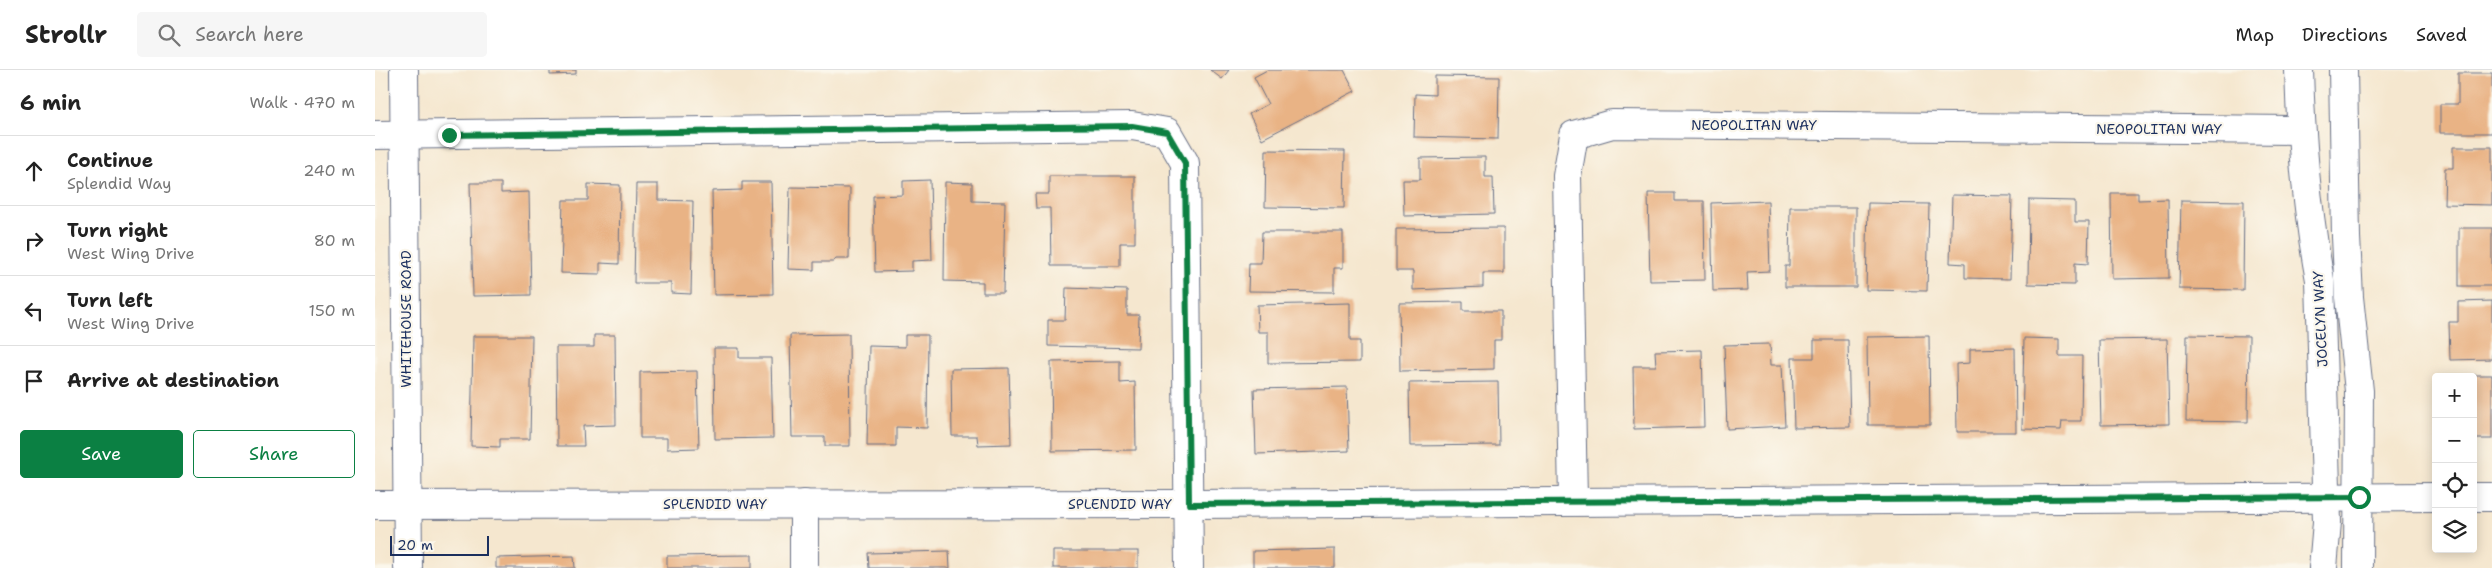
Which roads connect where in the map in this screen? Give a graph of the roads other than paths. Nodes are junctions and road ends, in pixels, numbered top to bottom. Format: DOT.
graph roads {
  1 [pos="404,70"];
  2 [pos="2299,70"];
  3 [pos="2343,70"];
  4 [pos="2300,130"];
  5 [pos="375,136"];
  6 [pos="405,136"];
  7 [pos="2359,497"];
  8 [pos="2432,497"];
  9 [pos="2477,497"];
  10 [pos="2492,497"];
  11 [pos="2325,498"];
  12 [pos="1573,500"];
  13 [pos="804,504"];
  14 [pos="1189,504"];
  15 [pos="375,505"];
  16 [pos="407,505"];
  17 [pos="408,568"];
  18 [pos="804,568"];
  19 [pos="1189,568"];
  20 [pos="2323,568"];
  21 [pos="2358,568"];
  1 -- 6 [label="street, WHITEHOUSE ROAD"];
  2 -- 4 [label="street, JOCELYN WAY"];
  3 -- 7 [label="street"];
  4 -- 11 [label="street, JOCELYN WAY"];
  4 -- 12 [label="street, NEOPOLITAN WAY"];
  5 -- 6 [label="street"];
  6 -- 14 [label="street"];
  6 -- 16 [label="street, WHITEHOUSE ROAD"];
  7 -- 8 [label="street, SPLENDID WAY"];
  7 -- 11 [label="street, SPLENDID WAY"];
  7 -- 21 [label="street"];
  9 -- 10 [label="street"];
  11 -- 12 [label="street, SPLENDID WAY"];
  11 -- 20 [label="street, JOCELYN WAY"];
  12 -- 14 [label="street, SPLENDID WAY"];
  13 -- 14 [label="street, SPLENDID WAY"];
  13 -- 16 [label="street, SPLENDID WAY"];
  13 -- 18 [label="street"];
  14 -- 19 [label="street"];
  15 -- 16 [label="street, SPLENDID WAY"];
  16 -- 17 [label="street, WHITEHOUSE ROAD"];
}
